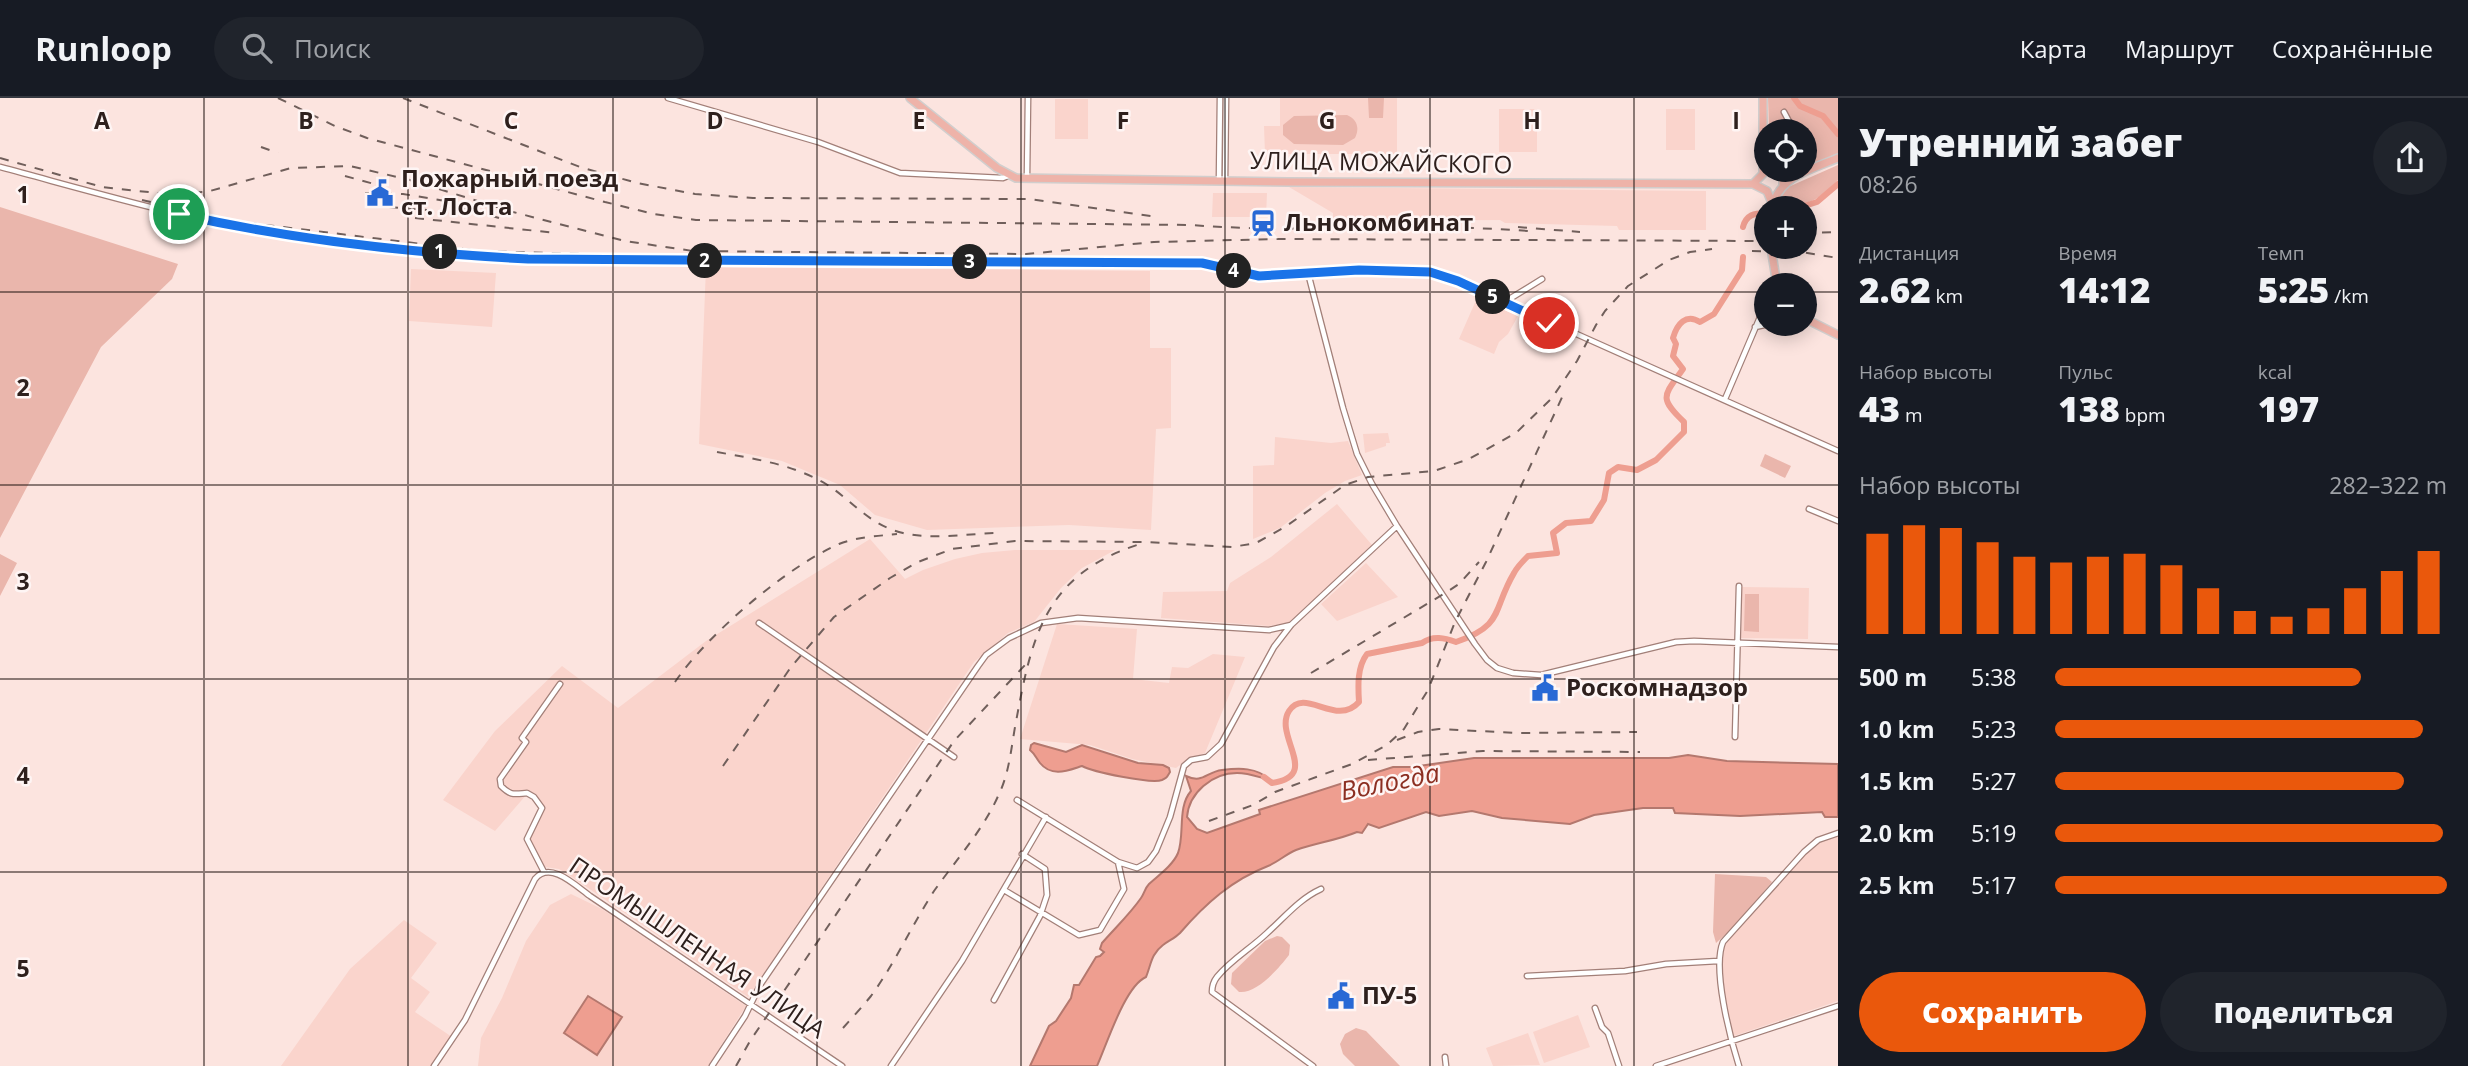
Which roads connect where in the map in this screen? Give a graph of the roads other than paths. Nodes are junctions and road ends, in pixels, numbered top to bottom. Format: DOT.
graph roads {
  1 [pos="668,98"];
  2 [pos="910,98"];
  3 [pos="1028,98"];
  4 [pos="1220,98"];
  5 [pos="1226,98"];
  6 [pos="1763,98"];
  7 [pos="1784,112"];
  8 [pos="1764,119"];
  9 [pos="1788,119"];
  10 [pos="1838,158"];
  11 [pos="0,167"];
  12 [pos="1817,167"];
  13 [pos="1008,176"];
  14 [pos="1027,178"];
  15 [pos="1222,181"];
  16 [pos="1754,181"];
  17 [pos="1765,182"];
  18 [pos="1777,182"];
  19 [pos="1750,184"];
  20 [pos="1765,190"];
  21 [pos="1768,196"];
  22 [pos="1308,275"];
  23 [pos="1542,279"];
  24 [pos="1507,303"];
  25 [pos="1817,324"];
  26 [pos="1754,327"];
  27 [pos="1838,335"];
  28 [pos="1725,399"];
  29 [pos="1837,448"];
  30 [pos="1809,509"];
  31 [pos="1838,520"];
  32 [pos="1397,526"];
  33 [pos="1739,586"];
  34 [pos="759,623"];
  35 [pos="1291,625"];
  36 [pos="1738,643"];
  37 [pos="1838,647"];
  38 [pos="560,684"];
  39 [pos="1735,737"];
  40 [pos="928,738"];
  41 [pos="954,757"];
  42 [pos="1017,800"];
  43 [pos="1046,817"];
  44 [pos="1838,833"];
  45 [pos="1022,854"];
  46 [pos="1118,862"];
  47 [pos="544,872"];
  48 [pos="1321,889"];
  49 [pos="1004,890"];
  50 [pos="1041,912"];
  51 [pos="1718,961"];
  52 [pos="1527,976"];
  53 [pos="994,1000"];
  54 [pos="750,1003"];
  55 [pos="1838,1006"];
  56 [pos="1595,1009"];
  57 [pos="1731,1041"];
  58 [pos="1445,1057"];
  59 [pos="435,1066"];
  60 [pos="712,1066"];
  61 [pos="842,1066"];
  62 [pos="891,1066"];
  63 [pos="1313,1066"];
  64 [pos="1446,1066"];
  65 [pos="1619,1066"];
  66 [pos="1656,1066"];
  67 [pos="1739,1066"];
  1 -- 13 [label="street"];
  2 -- 13 [label="main road"];
  3 -- 14 [label="street"];
  4 -- 15 [label="street"];
  5 -- 15 [label="street"];
  6 -- 8 [label="main road"];
  7 -- 9 [label="street"];
  10 -- 12 [label="main road"];
  11 -- 22 [label="street"];
  13 -- 14 [label="main road, УЛИЦА МОЖАЙСКОГО"];
  14 -- 15 [label="main road, УЛИЦА МОЖАЙСКОГО"];
  15 -- 19 [label="main road, УЛИЦА МОЖАЙСКОГО"];
  16 -- 19 [label="main road"];
  17 -- 20 [label="main road"];
  18 -- 20 [label="main road"];
  19 -- 20 [label="main road"];
  20 -- 21 [label="main road"];
  22 -- 24 [label="street"];
  22 -- 32 [label="street"];
  23 -- 24 [label="street"];
  24 -- 28 [label="street"];
  25 -- 27 [label="main road"];
  26 -- 28 [label="street"];
  28 -- 29 [label="street"];
  30 -- 31 [label="street"];
  32 -- 35 [label="street"];
  32 -- 36 [label="street"];
  33 -- 36 [label="street"];
  34 -- 40 [label="street"];
  35 -- 40 [label="street"];
  35 -- 46 [label="street"];
  36 -- 37 [label="street"];
  36 -- 39 [label="street"];
  38 -- 47 [label="street"];
  40 -- 41 [label="street"];
  40 -- 54 [label="street"];
  42 -- 43 [label="street"];
  43 -- 45 [label="street"];
  43 -- 46 [label="street"];
  44 -- 51 [label="street"];
  45 -- 49 [label="street"];
  45 -- 50 [label="street"];
  46 -- 50 [label="street"];
  47 -- 54 [label="street, ПРОМЫШЛЕННАЯ УЛИЦА"];
  47 -- 59 [label="street, ПРОМЫШЛЕННАЯ УЛИЦА"];
  48 -- 63 [label="street"];
  49 -- 50 [label="street"];
  49 -- 62 [label="street"];
  50 -- 53 [label="street"];
  51 -- 52 [label="street"];
  51 -- 57 [label="street"];
  54 -- 60 [label="street"];
  54 -- 61 [label="street, ПРОМЫШЛЕННАЯ УЛИЦА"];
  55 -- 57 [label="street"];
  56 -- 65 [label="street"];
  57 -- 66 [label="street"];
  57 -- 67 [label="street"];
  58 -- 64 [label="street"];
}
